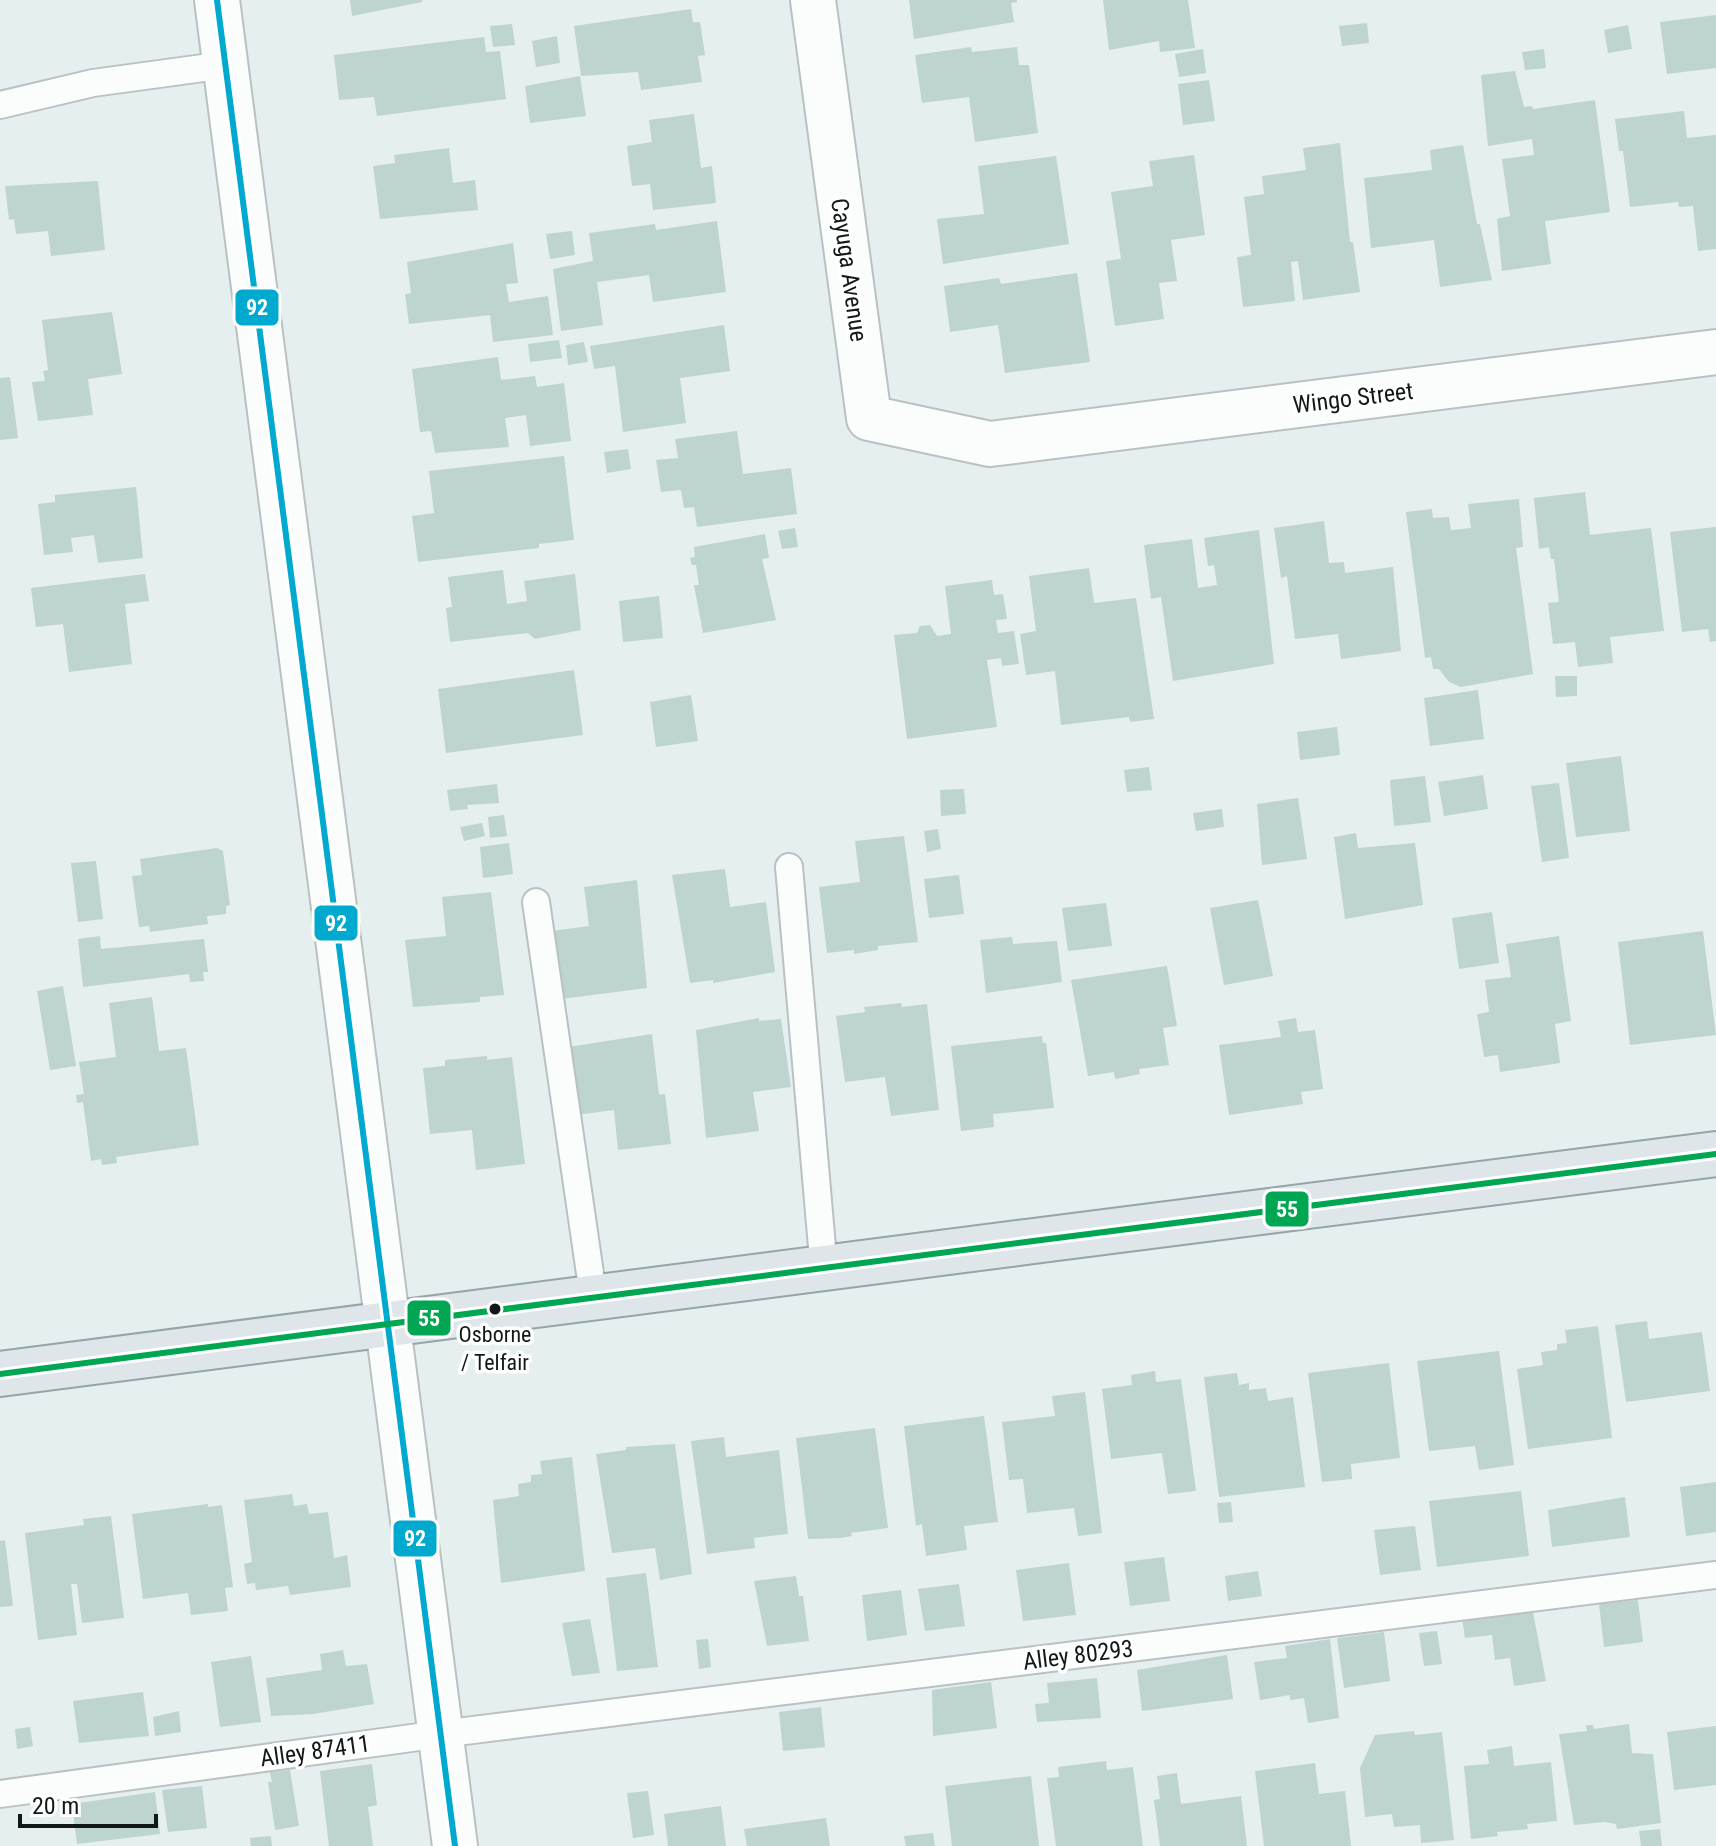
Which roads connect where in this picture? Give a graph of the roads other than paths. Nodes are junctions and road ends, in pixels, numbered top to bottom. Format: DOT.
graph roads {
  1 [pos="217,0"];
  2 [pos="813,0"];
  3 [pos="225,65"];
  4 [pos="0,105"];
  5 [pos="1716,352"];
  6 [pos="990,444"];
  7 [pos="789,867"];
  8 [pos="536,902"];
  9 [pos="1716,1154"];
  10 [pos="824,1270"];
  11 [pos="593,1294"];
  12 [pos="387,1324"];
  13 [pos="0,1374"];
  14 [pos="1716,1575"];
  15 [pos="441,1734"];
  16 [pos="0,1794"];
  17 [pos="455,1846"];
  1 -- 3 [label="street"];
  2 -- 6 [label="street, Cayuga Avenue"];
  3 -- 4 [label="lane"];
  3 -- 12 [label="street"];
  5 -- 6 [label="street, Wingo Street"];
  7 -- 10 [label="lane"];
  8 -- 11 [label="lane"];
  9 -- 10 [label="main road"];
  10 -- 11 [label="main road"];
  11 -- 12 [label="main road"];
  12 -- 13 [label="main road"];
  12 -- 15 [label="street"];
  14 -- 15 [label="lane, Alley 80293"];
  15 -- 16 [label="lane, Alley 87411"];
  15 -- 17 [label="street"];
}
